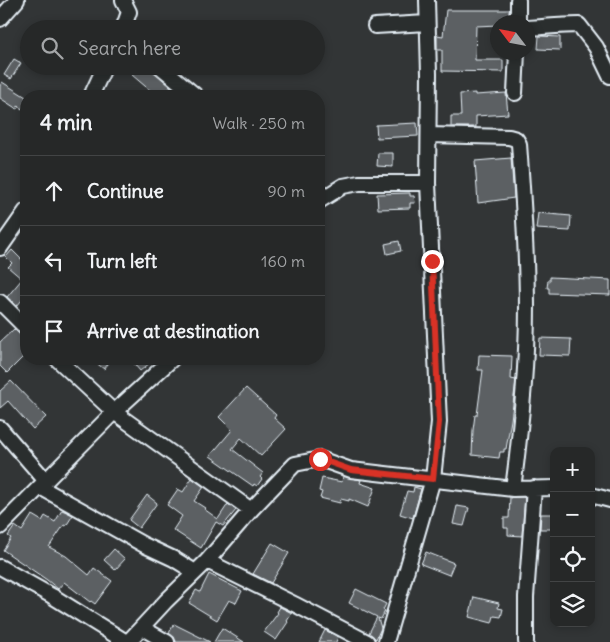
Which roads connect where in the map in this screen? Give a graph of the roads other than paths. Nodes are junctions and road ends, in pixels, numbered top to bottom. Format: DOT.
graph roads {
  1 [pos="17,0"];
  2 [pos="123,0"];
  3 [pos="427,0"];
  4 [pos="518,0"];
  5 [pos="518,15"];
  6 [pos="0,19"];
  7 [pos="126,20"];
  8 [pos="427,23"];
  9 [pos="375,26"];
  10 [pos="535,28"];
  11 [pos="517,60"];
  12 [pos="102,75"];
  13 [pos="171,75"];
  14 [pos="610,76"];
  15 [pos="94,90"];
  16 [pos="189,90"];
  17 [pos="515,93"];
  18 [pos="429,135"];
  19 [pos="428,183"];
  20 [pos="325,197"];
  21 [pos="20,220"];
  22 [pos="0,248"];
  23 [pos="0,302"];
  24 [pos="20,322"];
  25 [pos="63,365"];
  26 [pos="165,365"];
  27 [pos="114,412"];
  28 [pos="0,428"];
  29 [pos="433,479"];
  30 [pos="43,484"];
  31 [pos="534,488"];
  32 [pos="550,488"];
  33 [pos="514,489"];
  34 [pos="595,495"];
  35 [pos="610,500"];
  36 [pos="252,510"];
  37 [pos="0,527"];
  38 [pos="207,561"];
  39 [pos="0,566"];
  40 [pos="196,572"];
  41 [pos="142,628"];
  42 [pos="127,642"];
  43 [pos="166,642"];
  44 [pos="367,642"];
  45 [pos="386,642"];
  46 [pos="526,642"];
  1 -- 6 [label="street"];
  2 -- 7 [label="street"];
  3 -- 8 [label="street"];
  4 -- 5 [label="street"];
  8 -- 9 [label="street"];
  8 -- 18 [label="street"];
  10 -- 14 [label="street"];
  11 -- 17 [label="street"];
  12 -- 15 [label="street"];
  13 -- 16 [label="street"];
  18 -- 19 [label="street"];
  18 -- 33 [label="street"];
  19 -- 20 [label="street"];
  19 -- 29 [label="street"];
  21 -- 22 [label="street"];
  23 -- 24 [label="street"];
  25 -- 27 [label="street"];
  26 -- 27 [label="street"];
  27 -- 30 [label="street"];
  27 -- 36 [label="street"];
  28 -- 30 [label="street"];
  29 -- 33 [label="street"];
  29 -- 36 [label="street"];
  29 -- 45 [label="street"];
  30 -- 37 [label="street"];
  30 -- 40 [label="street"];
  31 -- 32 [label="street"];
  31 -- 33 [label="street"];
  31 -- 46 [label="street"];
  34 -- 35 [label="street"];
  36 -- 38 [label="street"];
  38 -- 40 [label="street"];
  38 -- 44 [label="street"];
  39 -- 42 [label="street"];
  40 -- 41 [label="street"];
  41 -- 42 [label="street"];
  41 -- 43 [label="street"];
}
